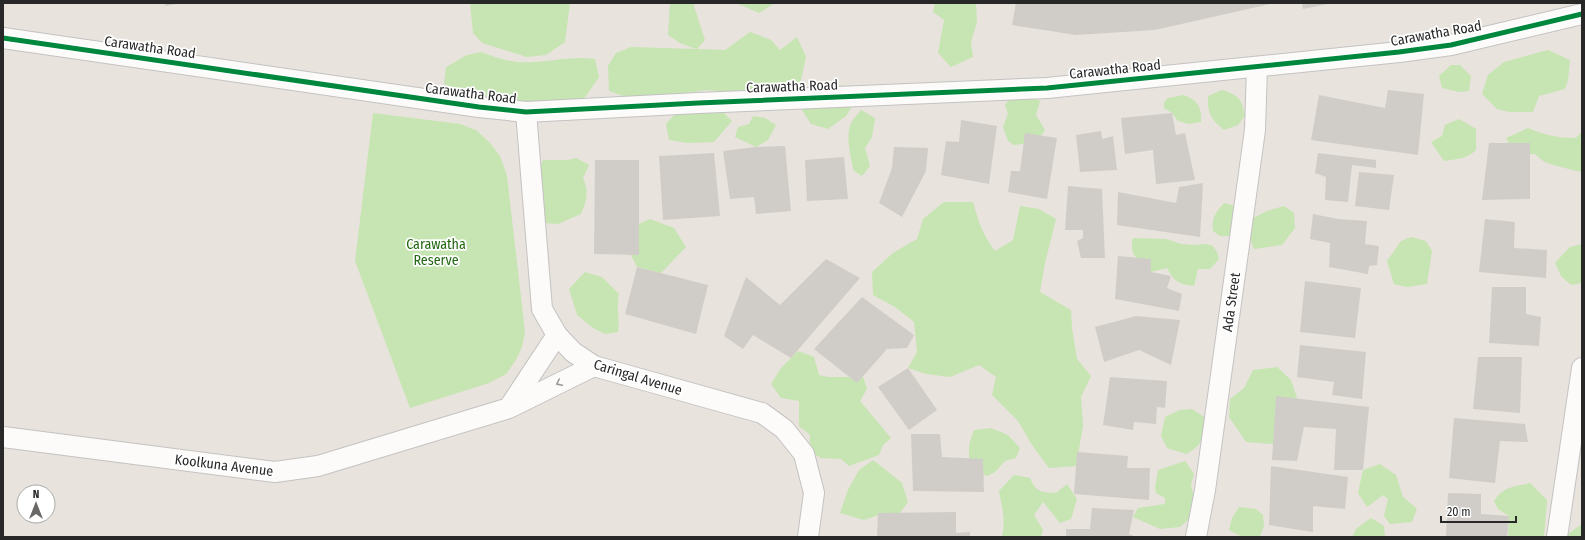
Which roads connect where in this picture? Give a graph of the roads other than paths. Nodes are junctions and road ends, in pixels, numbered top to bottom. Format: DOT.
graph roads {
  1 [pos="1582,14"];
  2 [pos="3,38"];
  3 [pos="1257,67"];
  4 [pos="526,112"];
  5 [pos="557,335"];
  6 [pos="594,366"];
  7 [pos="1582,368"];
  8 [pos="509,408"];
  9 [pos="3,437"];
  10 [pos="808,537"];
  11 [pos="1196,537"];
  12 [pos="1557,537"];
  1 -- 3 [label="street, Carawatha Road"];
  2 -- 4 [label="street, Carawatha Road"];
  3 -- 4 [label="street, Carawatha Road"];
  3 -- 11 [label="street, Ada Street"];
  4 -- 5 [label="street, Caringal Avenue"];
  5 -- 6 [label="street, Caringal Avenue"];
  5 -- 8 [label="street"];
  6 -- 8 [label="street, Koolkuna Avenue, one-way"];
  6 -- 10 [label="street, Caringal Avenue"];
  7 -- 12 [label="street"];
  8 -- 9 [label="street, Koolkuna Avenue"];
}
